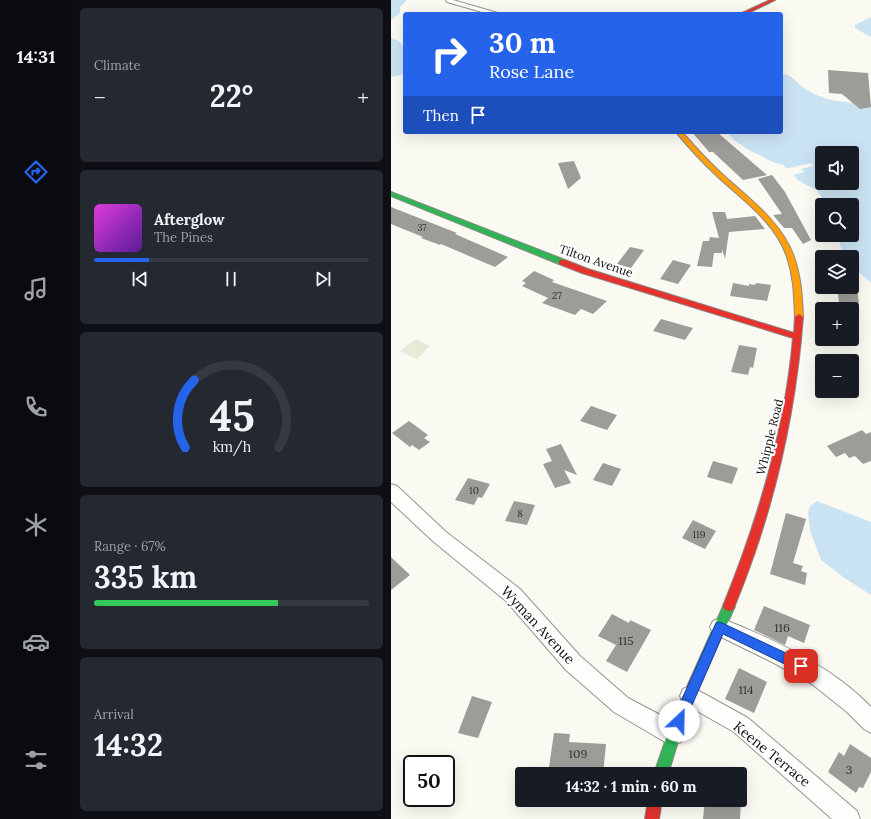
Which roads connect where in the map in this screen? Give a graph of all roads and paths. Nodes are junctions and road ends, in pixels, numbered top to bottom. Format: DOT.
graph roads {
  1 [pos="773,0"];
  2 [pos="449,1"];
  3 [pos="490,12"];
  4 [pos="746,12"];
  5 [pos="680,134"];
  6 [pos="391,194"];
  7 [pos="798,336"];
  8 [pos="391,490"];
  9 [pos="720,627"];
  10 [pos="690,696"];
  11 [pos="871,722"];
  12 [pos="673,734"];
  13 [pos="663,767"];
  14 [pos="654,807"];
  15 [pos="652,819"];
  16 [pos="849,819"];
  1 -- 4 [label="main road"];
  2 -- 3 [label="street"];
  5 -- 7 [label="main road, Whipple Road"];
  6 -- 7 [label="main road, Tilton Avenue"];
  7 -- 9 [label="main road, Whipple Road"];
  8 -- 12 [label="street, Wyman Avenue"];
  9 -- 10 [label="main road, Whipple Road"];
  9 -- 11 [label="street"];
  10 -- 12 [label="main road, Whipple Road"];
  10 -- 16 [label="street, Keene Terrace"];
  12 -- 13 [label="main road, Whipple Road"];
  14 -- 15 [label="main road"];
}
